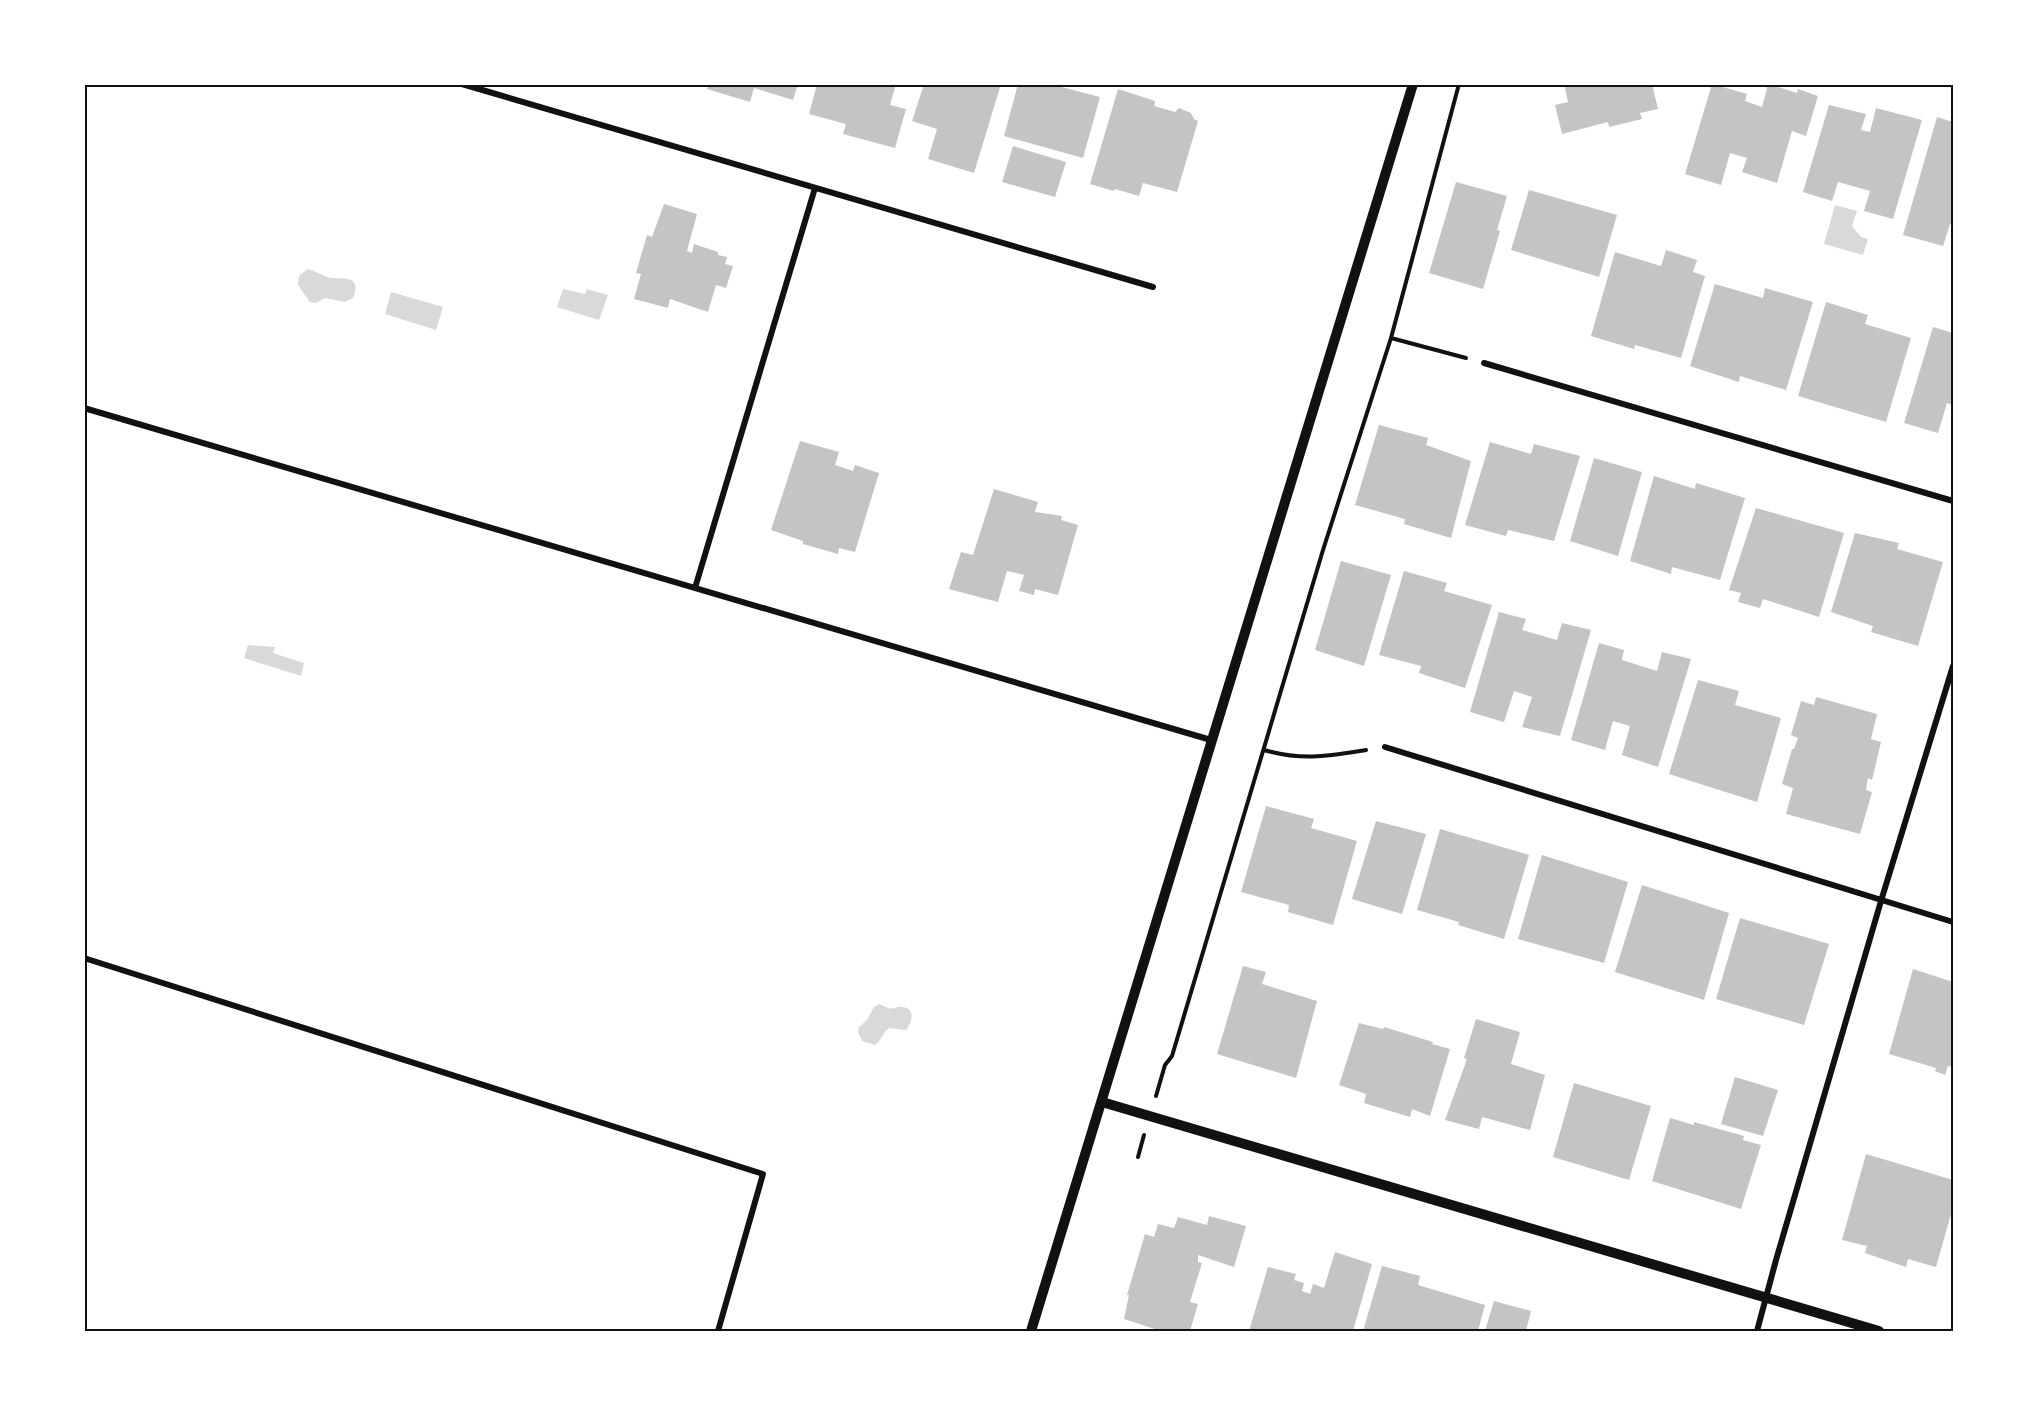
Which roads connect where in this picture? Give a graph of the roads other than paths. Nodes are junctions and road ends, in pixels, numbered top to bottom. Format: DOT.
graph roads {
  1 [pos="462,84"];
  2 [pos="1413,84"];
  3 [pos="815,188"];
  4 [pos="1153,287"];
  5 [pos="1484,363"];
  6 [pos="84,408"];
  7 [pos="1953,501"];
  8 [pos="695,588"];
  9 [pos="1953,666"];
  10 [pos="1211,740"];
  11 [pos="1385,747"];
  12 [pos="1881,901"];
  13 [pos="1953,922"];
  14 [pos="84,958"];
  15 [pos="1102,1102"];
  16 [pos="1765,1297"];
  17 [pos="718,1331"];
  18 [pos="1031,1331"];
  19 [pos="1757,1331"];
  20 [pos="1879,1331"];
  1 -- 3 [label="street"];
  2 -- 10 [label="street"];
  3 -- 4 [label="street"];
  3 -- 8 [label="street"];
  5 -- 7 [label="street"];
  6 -- 8 [label="street"];
  8 -- 10 [label="street"];
  9 -- 12 [label="street"];
  10 -- 15 [label="street"];
  11 -- 12 [label="street"];
  12 -- 13 [label="street"];
  12 -- 16 [label="street"];
  14 -- 17 [label="street"];
  15 -- 16 [label="street"];
  15 -- 18 [label="street"];
  16 -- 19 [label="street"];
  16 -- 20 [label="street"];
}
